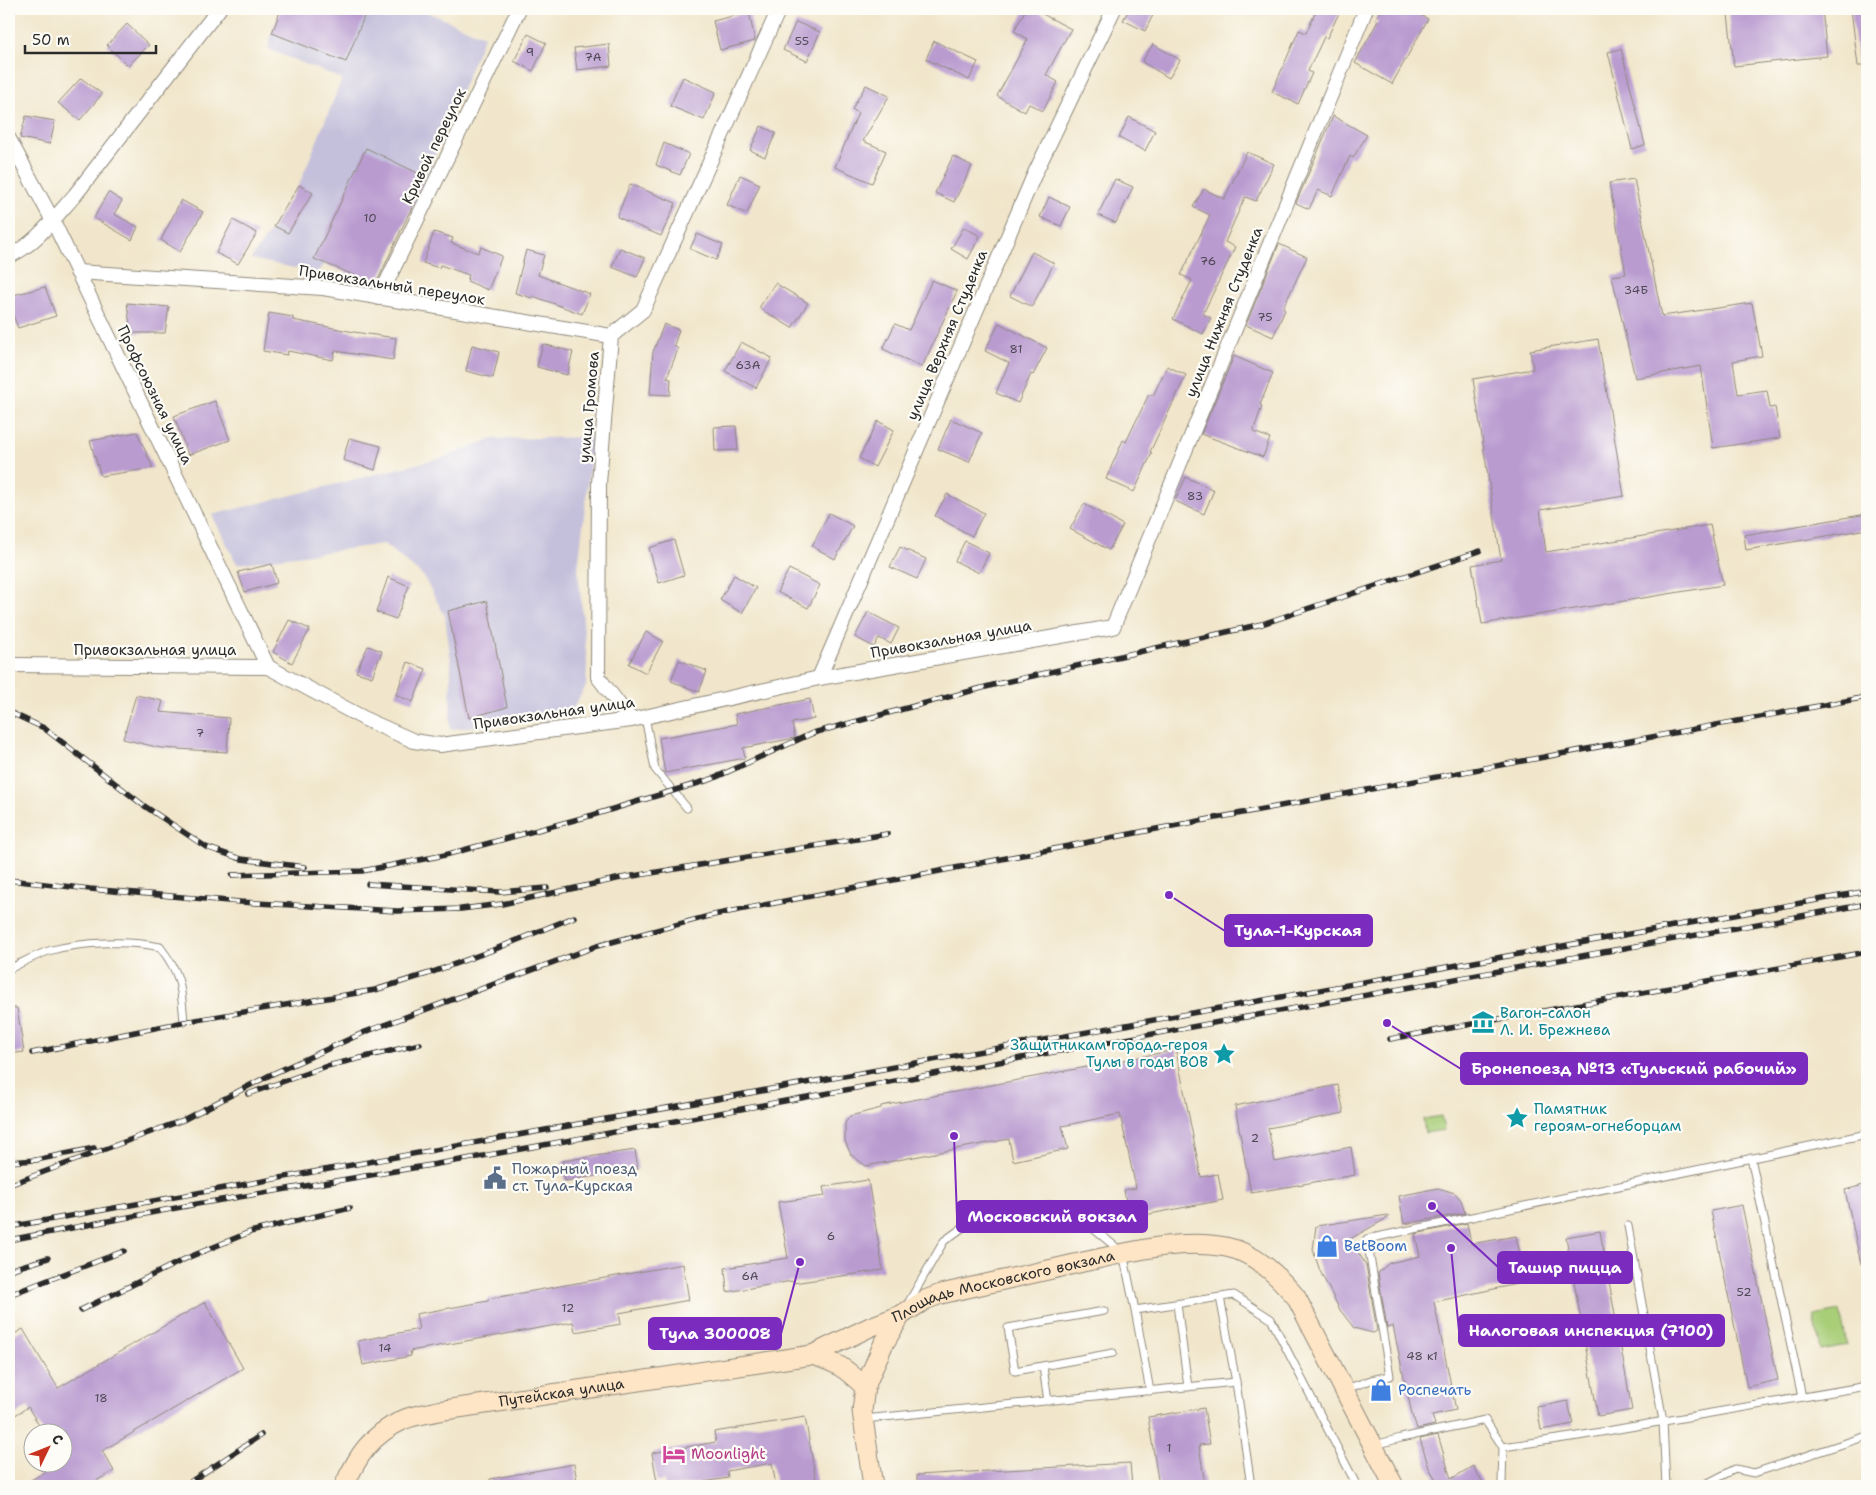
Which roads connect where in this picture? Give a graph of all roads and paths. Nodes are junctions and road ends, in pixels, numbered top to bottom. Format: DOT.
graph roads {
  1 [pos="219,9"];
  2 [pos="519,9"];
  3 [pos="779,9"];
  4 [pos="1114,9"];
  5 [pos="1366,9"];
  6 [pos="9,139"];
  7 [pos="53,221"];
  8 [pos="9,256"];
  9 [pos="77,272"];
  10 [pos="379,298"];
  11 [pos="611,336"];
  12 [pos="1113,627"];
  13 [pos="9,666"];
  14 [pos="268,667"];
  15 [pos="819,678"];
  16 [pos="638,718"];
  17 [pos="687,808"];
  18 [pos="9,969"];
  19 [pos="184,1022"];
  20 [pos="1867,1134"];
  21 [pos="1751,1158"];
  22 [pos="1628,1226"];
  23 [pos="1123,1254"];
  24 [pos="1220,1297"];
  25 [pos="1177,1304"];
  26 [pos="1135,1310"];
  27 [pos="1104,1311"];
  28 [pos="901,1315"];
  29 [pos="1113,1353"];
  30 [pos="812,1355"];
  31 [pos="1043,1367"];
  32 [pos="1236,1382"];
  33 [pos="1867,1386"];
  34 [pos="865,1387"];
  35 [pos="1188,1387"];
  36 [pos="1346,1390"];
  37 [pos="1150,1391"];
  38 [pos="1802,1397"];
  39 [pos="1048,1401"];
  40 [pos="863,1420"];
  41 [pos="1664,1421"];
  42 [pos="1867,1436"];
  43 [pos="1374,1446"];
  44 [pos="1503,1447"];
  45 [pos="344,1486"];
  46 [pos="873,1486"];
  47 [pos="1251,1486"];
  48 [pos="1357,1486"];
  49 [pos="1394,1486"];
  50 [pos="1504,1486"];
  51 [pos="1666,1486"];
  52 [pos="1702,1486"];
  1 -- 7 [label="street"];
  2 -- 10 [label="street, Кривой переулок"];
  3 -- 11 [label="street, улица Громова"];
  4 -- 15 [label="street, улица Верхняя Cтуденка"];
  5 -- 12 [label="street, улица Нижняя Cтуденкa"];
  6 -- 7 [label="street, Профсоюзная улица"];
  7 -- 8 [label="street"];
  7 -- 9 [label="street, Профсоюзная улица"];
  9 -- 10 [label="street, Привокзальный переулок"];
  9 -- 14 [label="street, Профсоюзная улица"];
  10 -- 11 [label="street, Привокзальный переулок"];
  11 -- 16 [label="street, улица Громова"];
  12 -- 15 [label="street, Привокзальная улица"];
  13 -- 14 [label="street, Привокзальная улица"];
  14 -- 16 [label="street, Привокзальная улица"];
  15 -- 16 [label="street, Привокзальная улица"];
  16 -- 17 [label="lane"];
  18 -- 19 [label="lane"];
  20 -- 21 [label="lane"];
  21 -- 36 [label="lane"];
  21 -- 38 [label="lane"];
  22 -- 41 [label="lane"];
  23 -- 26 [label="lane"];
  23 -- 28 [label="street, Площадь Московского вокзала"];
  23 -- 28 [label="lane, Площадь Московского вокзала"];
  23 -- 36 [label="street, Площадь Московского вокзала"];
  24 -- 25 [label="lane"];
  24 -- 32 [label="lane"];
  24 -- 48 [label="lane"];
  25 -- 26 [label="lane"];
  25 -- 35 [label="lane"];
  26 -- 37 [label="lane"];
  27 -- 31 [label="lane"];
  28 -- 30 [label="street"];
  28 -- 34 [label="street"];
  29 -- 31 [label="lane"];
  30 -- 34 [label="street"];
  30 -- 45 [label="street, Путейская улица"];
  31 -- 39 [label="lane"];
  32 -- 35 [label="lane"];
  32 -- 47 [label="lane"];
  33 -- 38 [label="lane"];
  34 -- 40 [label="street"];
  35 -- 37 [label="lane"];
  36 -- 43 [label="street, Площадь Московского вокзала"];
  37 -- 39 [label="lane"];
  38 -- 41 [label="lane"];
  39 -- 40 [label="lane"];
  40 -- 46 [label="street"];
  41 -- 44 [label="lane"];
  41 -- 51 [label="lane"];
  42 -- 52 [label="lane"];
  43 -- 44 [label="lane"];
  43 -- 49 [label="street, Площадь Московского вокзала"];
  44 -- 50 [label="lane"];
}
